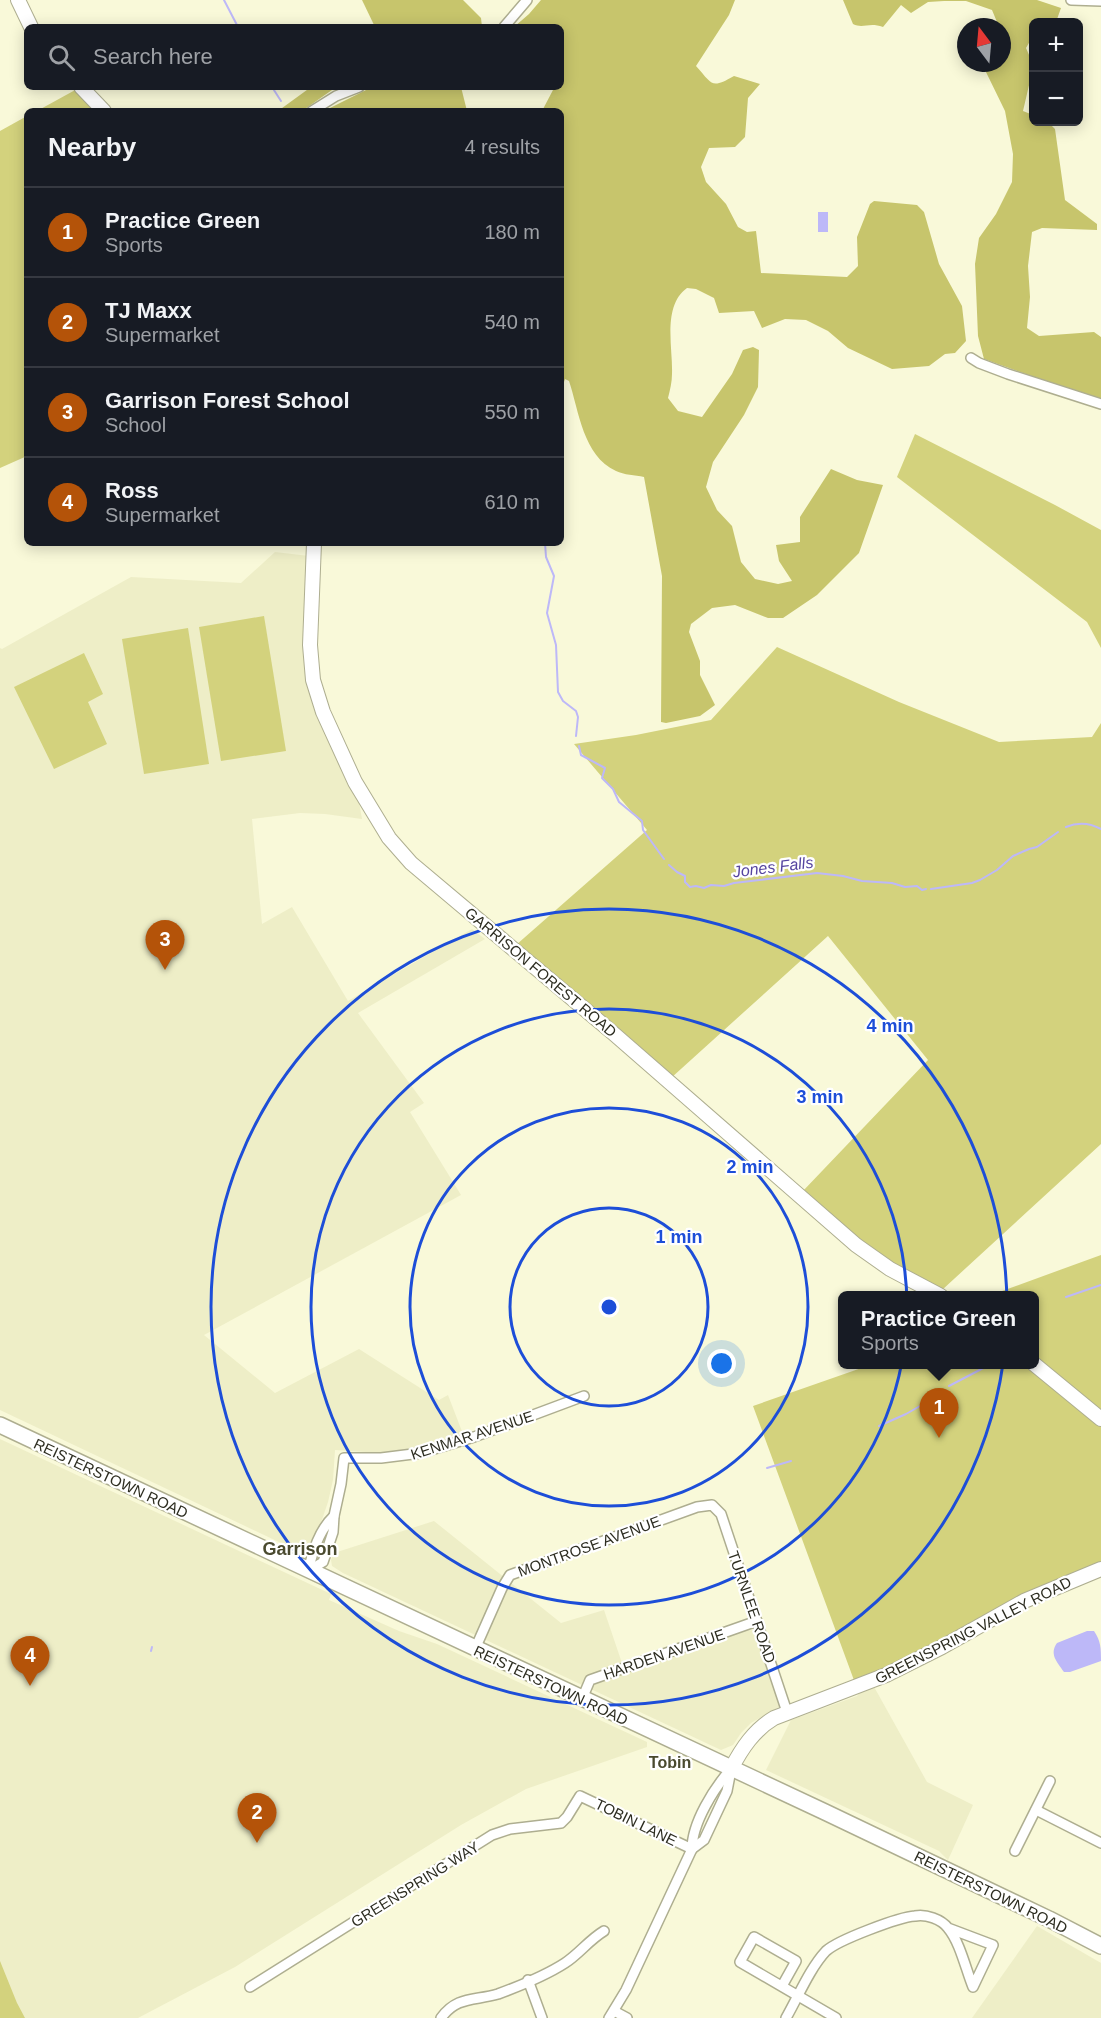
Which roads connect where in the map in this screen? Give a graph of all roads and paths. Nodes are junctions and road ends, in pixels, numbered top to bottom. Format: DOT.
graph roads {
  1 [pos="18,0"];
  2 [pos="526,0"];
  3 [pos="1071,0"];
  4 [pos="1101,2"];
  5 [pos="30,24"];
  6 [pos="506,24"];
  7 [pos="84,90"];
  8 [pos="351,90"];
  9 [pos="101,108"];
  10 [pos="317,108"];
  11 [pos="971,358"];
  12 [pos="1101,404"];
  13 [pos="314,546"];
  14 [pos="932,1291"];
  15 [pos="1039,1369"];
  16 [pos="584,1396"];
  17 [pos="1101,1419"];
  18 [pos="0,1425"];
  19 [pos="712,1505"];
  20 [pos="1101,1569"];
  21 [pos="308,1571"];
  22 [pos="757,1621"];
  23 [pos="476,1649"];
  24 [pos="582,1699"];
  25 [pos="788,1712"];
  26 [pos="731,1769"];
  27 [pos="1050,1781"];
  28 [pos="580,1796"];
  29 [pos="1036,1810"];
  30 [pos="1100,1841"];
  31 [pos="692,1849"];
  32 [pos="1016,1851"];
  33 [pos="948,1928"];
  34 [pos="604,1931"];
  35 [pos="1101,1947"];
  36 [pos="528,1980"];
  37 [pos="782,1986"];
  38 [pos="250,1987"];
  39 [pos="799,1995"];
  40 [pos="612,2014"];
  41 [pos="441,2018"];
  42 [pos="542,2018"];
  43 [pos="627,2018"];
  44 [pos="786,2018"];
  45 [pos="836,2018"];
  1 -- 5 [label="main road"];
  2 -- 6 [label="street"];
  3 -- 4 [label="street"];
  7 -- 9 [label="main road"];
  8 -- 10 [label="street"];
  11 -- 12 [label="street"];
  13 -- 14 [label="main road, GARRISON FOREST ROAD"];
  15 -- 17 [label="main road"];
  16 -- 21 [label="street, KENMAR AVENUE"];
  18 -- 21 [label="main road, REISTERSTOWN ROAD"];
  19 -- 22 [label="street, TURNLEE ROAD"];
  19 -- 23 [label="street, MONTROSE AVENUE"];
  20 -- 25 [label="main road, GREENSPRING VALLEY ROAD"];
  21 -- 23 [label="main road, REISTERSTOWN ROAD"];
  22 -- 24 [label="street, HARDEN AVENUE"];
  22 -- 25 [label="street, TURNLEE ROAD"];
  23 -- 24 [label="main road, REISTERSTOWN ROAD"];
  24 -- 26 [label="main road, REISTERSTOWN ROAD"];
  25 -- 26 [label="main road, GREENSPRING VALLEY ROAD"];
  26 -- 31 [label="street, GREENSPRING VALLEY ROAD"];
  26 -- 35 [label="main road, REISTERSTOWN ROAD"];
  27 -- 29 [label="street"];
  28 -- 31 [label="street, TOBIN LANE"];
  28 -- 38 [label="street, GREENSPRING WAY"];
  29 -- 30 [label="street"];
  29 -- 32 [label="street"];
  31 -- 40 [label="street, GREENSPRING VALLEY ROAD"];
  33 -- 33 [label="street"];
  33 -- 39 [label="street"];
  34 -- 36 [label="street"];
  36 -- 41 [label="street"];
  36 -- 42 [label="street"];
  37 -- 37 [label="street"];
  37 -- 39 [label="street"];
  39 -- 44 [label="street"];
  39 -- 45 [label="street"];
  40 -- 43 [label="street"];
}
